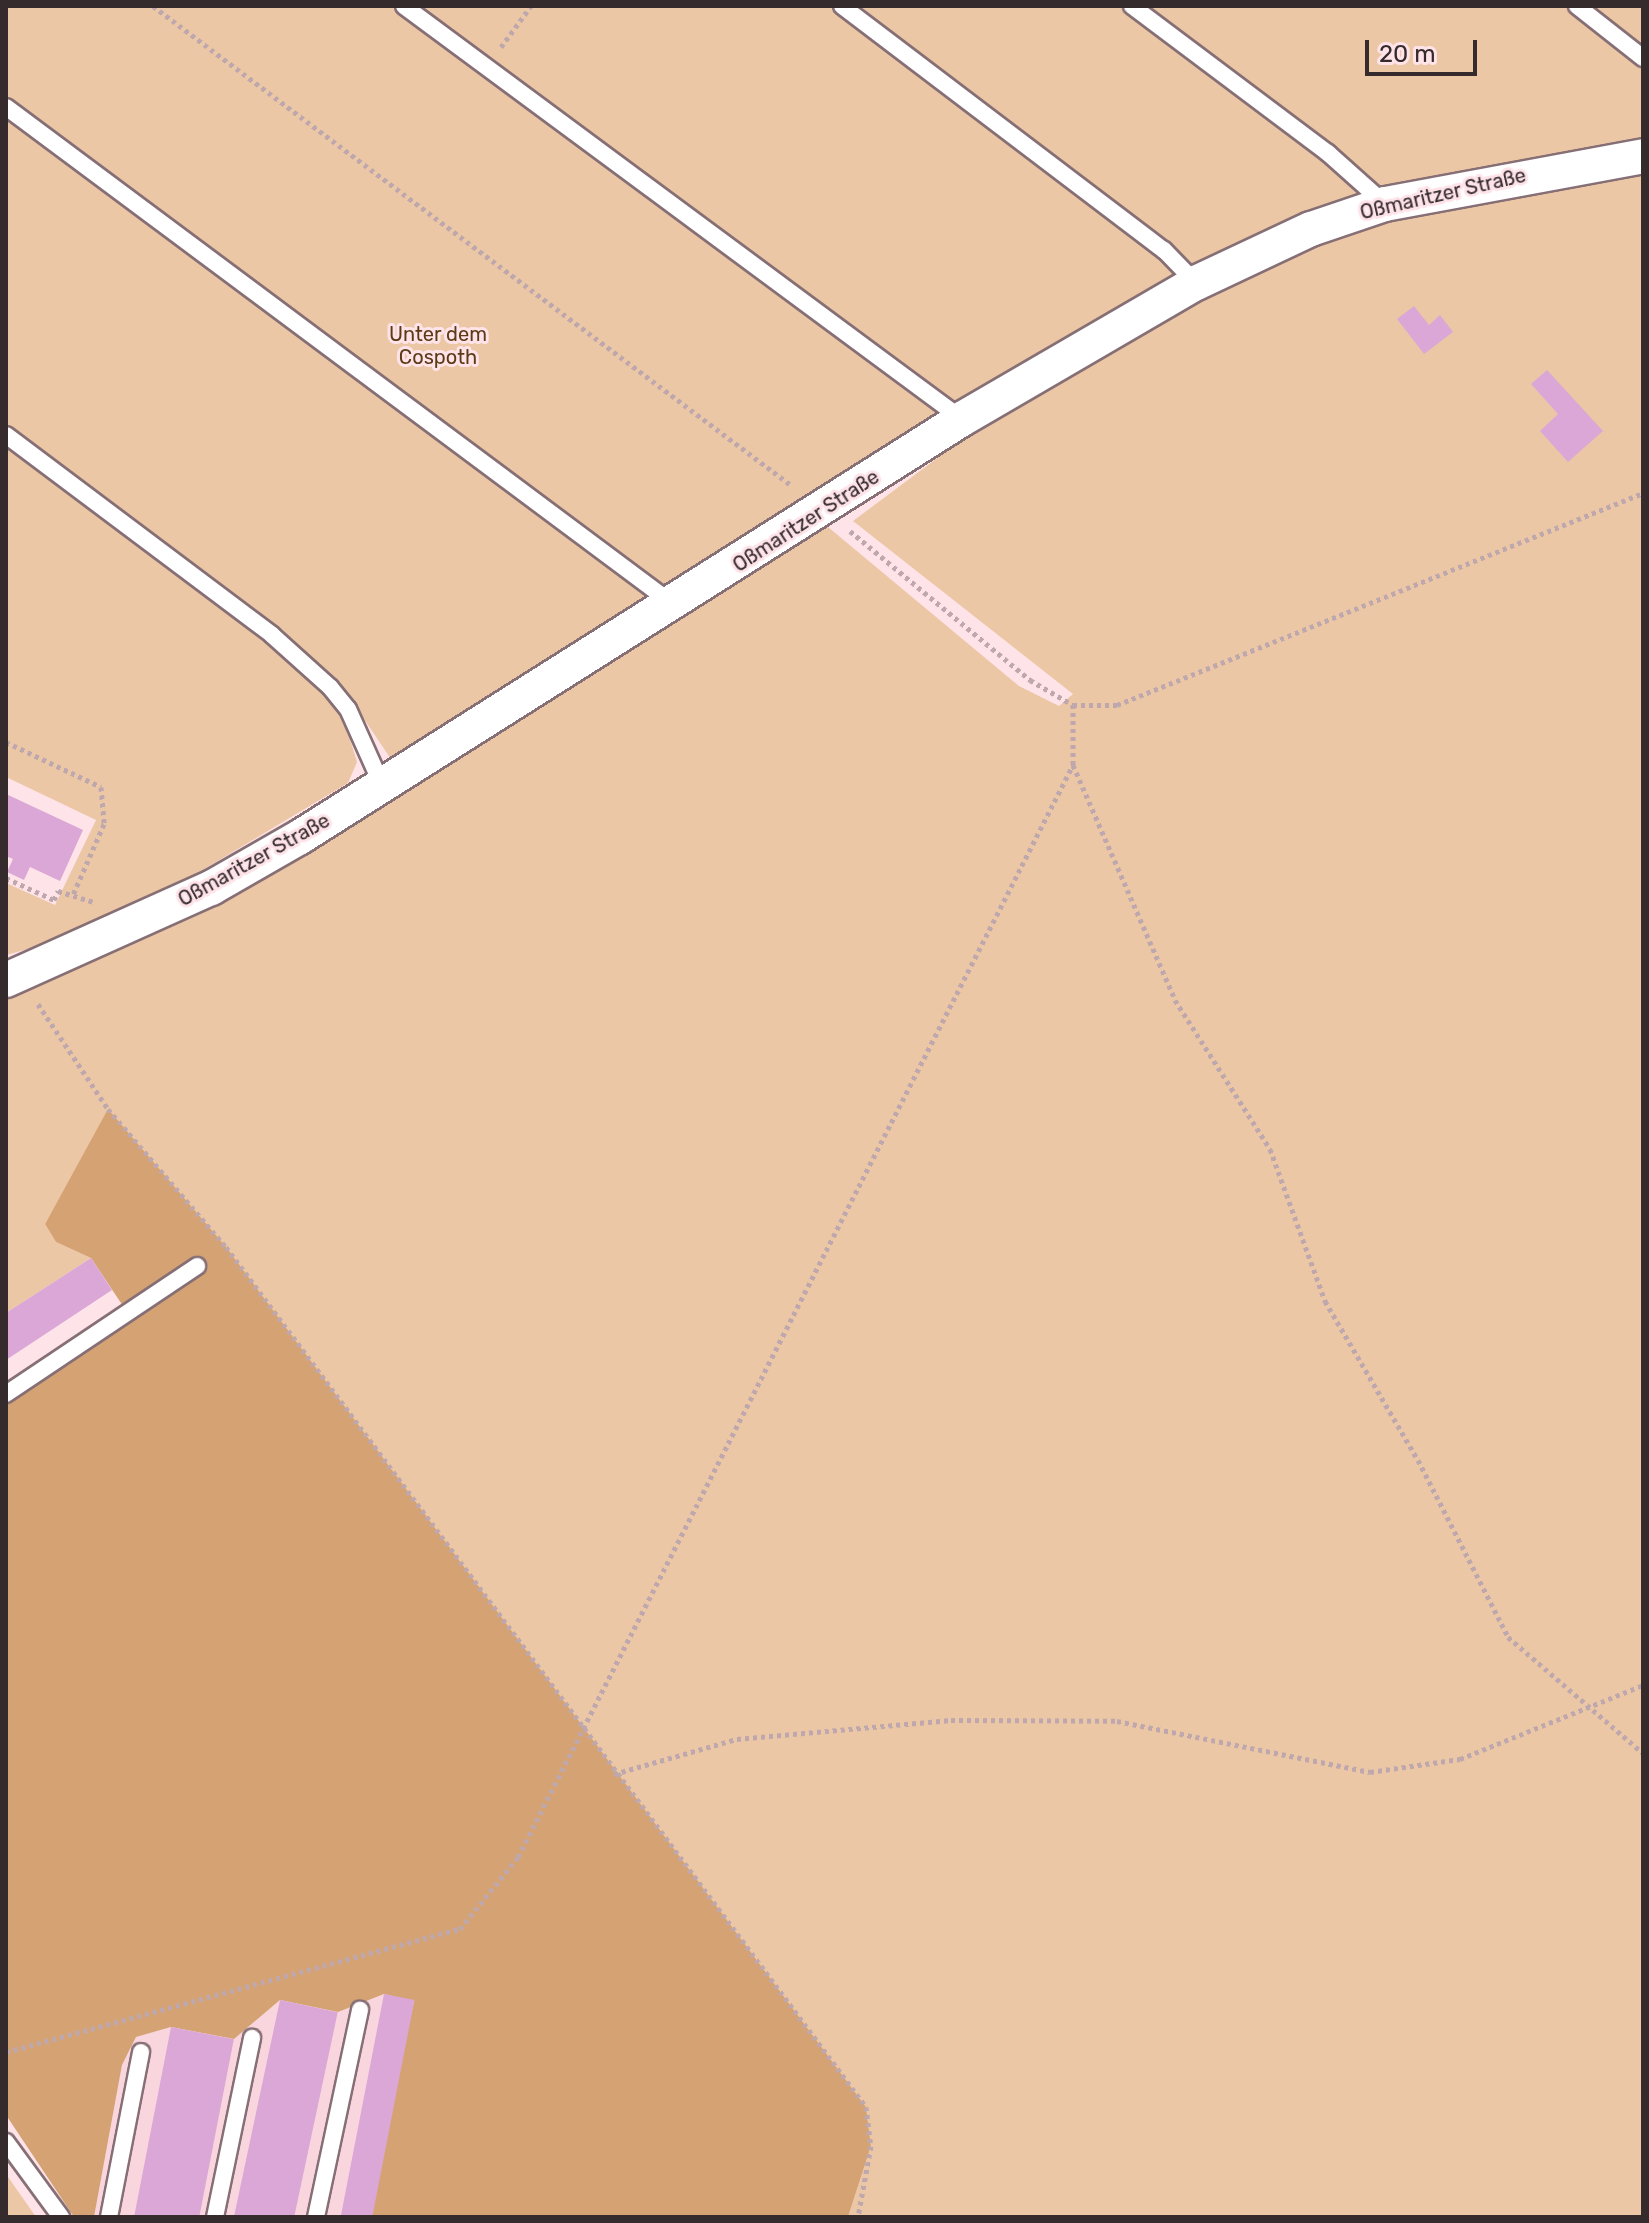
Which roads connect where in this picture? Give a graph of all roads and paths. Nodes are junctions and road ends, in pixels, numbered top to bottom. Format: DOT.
graph roads {
  1 [pos="153,6"];
  2 [pos="404,6"];
  3 [pos="531,6"];
  4 [pos="842,6"];
  5 [pos="1132,6"];
  6 [pos="1577,6"];
  7 [pos="1643,58"];
  8 [pos="486,67"];
  9 [pos="6,107"];
  10 [pos="1643,156"];
  11 [pos="1385,204"];
  12 [pos="1196,283"];
  13 [pos="962,419"];
  14 [pos="6,435"];
  15 [pos="1643,493"];
  16 [pos="825,511"];
  17 [pos="674,605"];
  18 [pos="1073,705"];
  19 [pos="6,742"];
  20 [pos="1073,765"];
  21 [pos="382,785"];
  22 [pos="6,878"];
  23 [pos="72,897"];
  24 [pos="99,903"];
  25 [pos="13,978"];
  26 [pos="197,1266"];
  27 [pos="6,1394"];
  28 [pos="1643,1685"];
  29 [pos="1588,1711"];
  30 [pos="582,1733"];
  31 [pos="1643,1753"];
  32 [pos="614,1774"];
  33 [pos="360,2010"];
  34 [pos="252,2038"];
  35 [pos="6,2052"];
  36 [pos="141,2052"];
  37 [pos="6,2142"];
  38 [pos="61,2217"];
  39 [pos="109,2217"];
  40 [pos="215,2217"];
  41 [pos="316,2217"];
  42 [pos="858,2217"];
  1 -- 16 [label="path"];
  2 -- 8 [label="lane"];
  3 -- 8 [label="path"];
  4 -- 12 [label="lane"];
  5 -- 11 [label="lane"];
  6 -- 7 [label="lane"];
  8 -- 13 [label="lane"];
  9 -- 17 [label="lane"];
  10 -- 11 [label="street, Oßmaritzer Straße"];
  11 -- 12 [label="street, Oßmaritzer Straße"];
  12 -- 13 [label="street, Oßmaritzer Straße"];
  13 -- 16 [label="street, Oßmaritzer Straße"];
  14 -- 21 [label="lane"];
  15 -- 18 [label="path"];
  16 -- 17 [label="street, Oßmaritzer Straße"];
  16 -- 18 [label="path"];
  17 -- 21 [label="street, Oßmaritzer Straße"];
  18 -- 20 [label="path"];
  19 -- 23 [label="path"];
  20 -- 29 [label="path"];
  20 -- 30 [label="path"];
  21 -- 25 [label="street, Oßmaritzer Straße"];
  22 -- 23 [label="path"];
  23 -- 24 [label="path"];
  25 -- 30 [label="path"];
  26 -- 27 [label="lane"];
  28 -- 29 [label="path"];
  29 -- 31 [label="path"];
  29 -- 32 [label="path"];
  30 -- 32 [label="path"];
  30 -- 35 [label="path"];
  32 -- 42 [label="path"];
  33 -- 41 [label="lane"];
  34 -- 40 [label="lane"];
  36 -- 39 [label="lane"];
  37 -- 38 [label="lane"];
}
